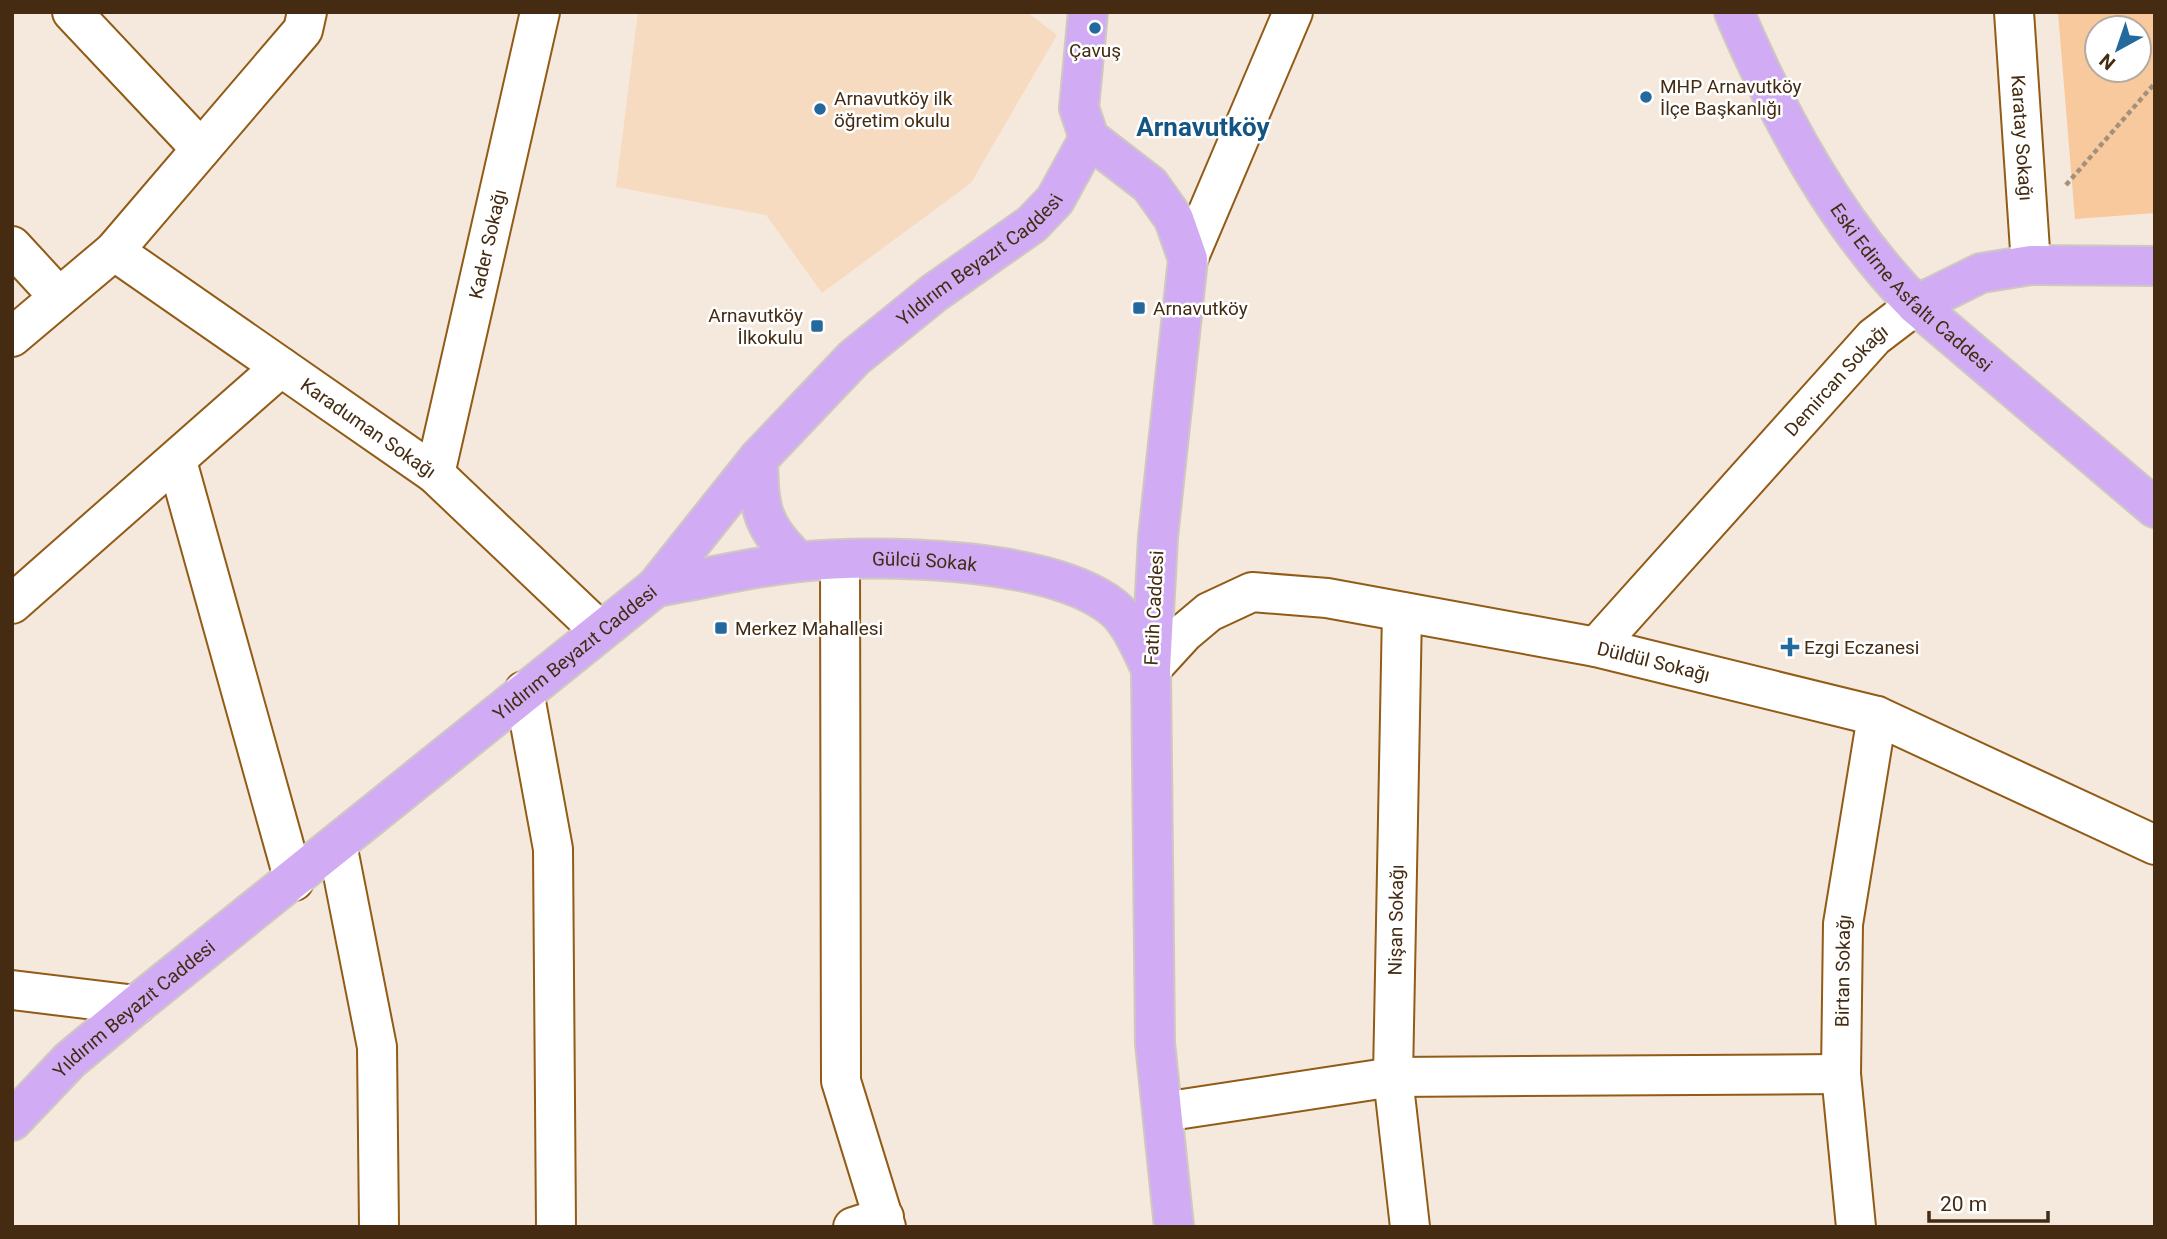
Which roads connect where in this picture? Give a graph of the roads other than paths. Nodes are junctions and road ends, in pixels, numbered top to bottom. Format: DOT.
graph roads {
  1 [pos="72,12"];
  2 [pos="307,12"];
  3 [pos="540,12"];
  4 [pos="1088,12"];
  5 [pos="1293,12"];
  6 [pos="1734,12"];
  7 [pos="2014,12"];
  8 [pos="1089,138"];
  9 [pos="201,149"];
  10 [pos="12,246"];
  11 [pos="114,251"];
  12 [pos="1188,259"];
  13 [pos="2031,265"];
  14 [pos="2155,266"];
  15 [pos="58,296"];
  16 [pos="1916,305"];
  17 [pos="12,337"];
  18 [pos="281,367"];
  19 [pos="758,459"];
  20 [pos="177,461"];
  21 [pos="435,474"];
  22 [pos="2155,508"];
  23 [pos="840,561"];
  24 [pos="799,562"];
  25 [pos="656,587"];
  26 [pos="12,604"];
  27 [pos="1402,612"];
  28 [pos="600,631"];
  29 [pos="1595,647"];
  30 [pos="1151,669"];
  31 [pos="524,691"];
  32 [pos="1877,716"];
  33 [pos="337,844"];
  34 [pos="2155,845"];
  35 [pos="294,881"];
  36 [pos="12,990"];
  37 [pos="136,1005"];
  38 [pos="1841,1074"];
  39 [pos="1393,1077"];
  40 [pos="1163,1112"];
  41 [pos="12,1121"];
  42 [pos="874,1223"];
  43 [pos="379,1227"];
  44 [pos="556,1227"];
  45 [pos="1174,1227"];
  46 [pos="1410,1227"];
  47 [pos="1856,1227"];
  1 -- 9 [label="street"];
  2 -- 9 [label="street"];
  3 -- 21 [label="street, Kader Sokağı"];
  4 -- 8 [label="main road"];
  5 -- 12 [label="street, Fatih Caddesi"];
  6 -- 16 [label="main road, Eski Edirne Asfaltı Caddesi"];
  7 -- 13 [label="street, Karatay Sokağı"];
  8 -- 12 [label="main road"];
  8 -- 19 [label="main road, Yıldırım Beyazıt Caddesi"];
  9 -- 11 [label="street"];
  10 -- 15 [label="street"];
  11 -- 15 [label="street"];
  11 -- 18 [label="street, Karaduman Sokağı"];
  12 -- 30 [label="main road, Fatih Caddesi"];
  13 -- 14 [label="main road, Demircan Sokağı"];
  13 -- 16 [label="main road, Demircan Sokağı"];
  15 -- 17 [label="street"];
  16 -- 22 [label="main road, Eski Edirne Asfaltı Caddesi"];
  16 -- 29 [label="street, Demircan Sokağı"];
  18 -- 20 [label="street"];
  18 -- 21 [label="street, Karaduman Sokağı"];
  19 -- 24 [label="main road"];
  19 -- 25 [label="main road, Yıldırım Beyazıt Caddesi"];
  20 -- 26 [label="street"];
  20 -- 35 [label="street"];
  21 -- 28 [label="street, Karaduman Sokağı"];
  23 -- 24 [label="main road, Gülcü Sokak"];
  23 -- 30 [label="main road, Gülcü Sokak"];
  23 -- 42 [label="street"];
  24 -- 25 [label="main road, Gülcü Sokak"];
  25 -- 28 [label="main road, Yıldırım Beyazıt Caddesi"];
  27 -- 29 [label="street, Düldül Sokağı"];
  27 -- 30 [label="street, Düldül Sokağı"];
  27 -- 39 [label="street, Nişan Sokağı"];
  28 -- 31 [label="main road, Yıldırım Beyazıt Caddesi"];
  29 -- 32 [label="street, Düldül Sokağı"];
  30 -- 40 [label="main road, Fatih Caddesi"];
  31 -- 33 [label="main road, Yıldırım Beyazıt Caddesi"];
  31 -- 44 [label="street"];
  32 -- 34 [label="street, Düldül Sokağı"];
  32 -- 38 [label="street, Birtan Sokağı"];
  33 -- 35 [label="main road, Yıldırım Beyazıt Caddesi"];
  33 -- 43 [label="street"];
  35 -- 37 [label="main road, Yıldırım Beyazıt Caddesi"];
  36 -- 37 [label="street"];
  37 -- 41 [label="main road, Yıldırım Beyazıt Caddesi"];
  38 -- 39 [label="street"];
  38 -- 47 [label="street, Birtan Sokağı"];
  39 -- 40 [label="street"];
  39 -- 46 [label="street, Nişan Sokağı"];
  40 -- 45 [label="main road, Fatih Caddesi"];
}
